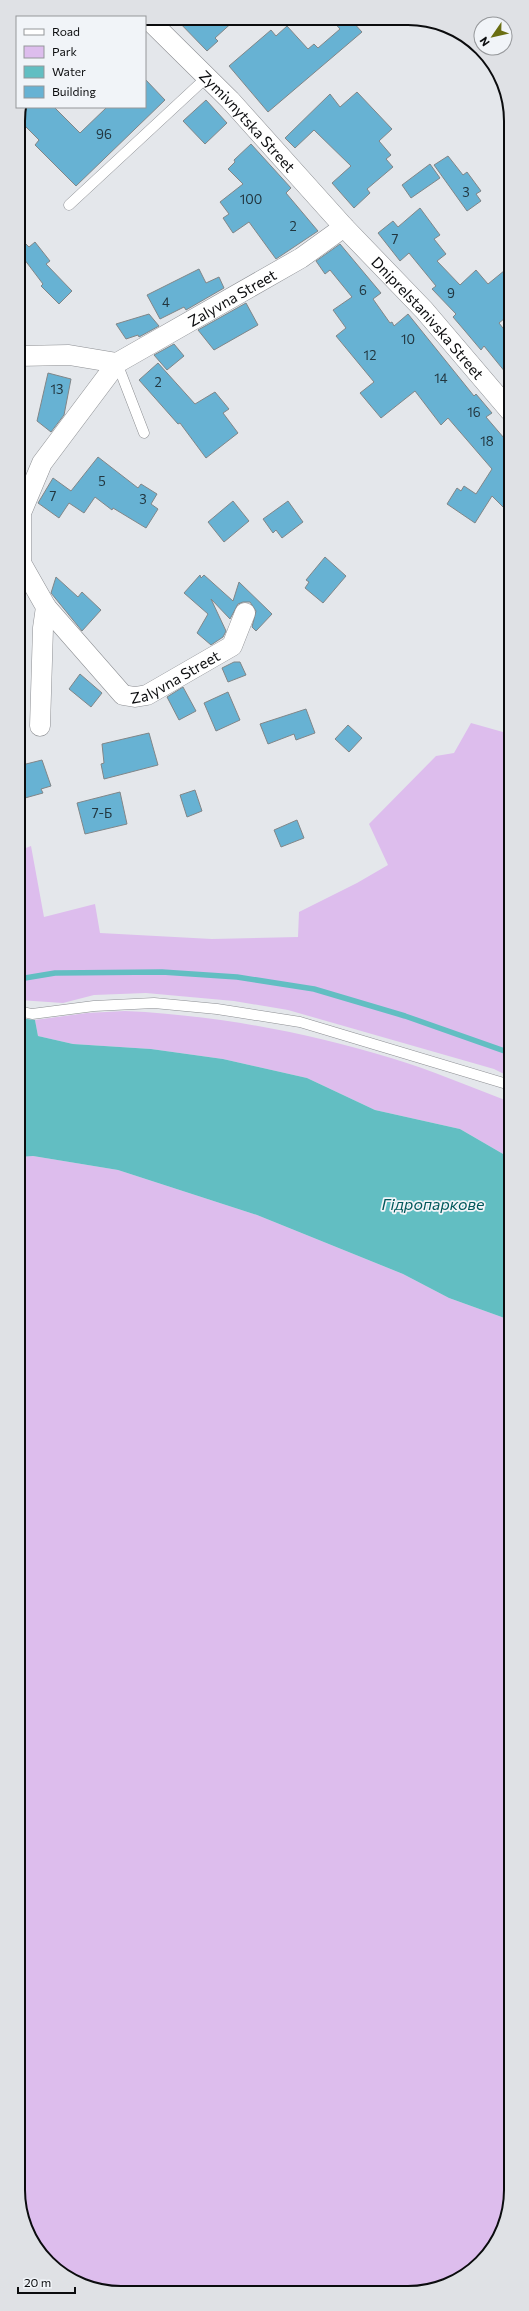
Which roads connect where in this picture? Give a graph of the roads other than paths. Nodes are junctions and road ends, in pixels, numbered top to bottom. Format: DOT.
graph roads {
  1 [pos="154,25"];
  2 [pos="207,77"];
  3 [pos="70,205"];
  4 [pos="344,228"];
  5 [pos="25,356"];
  6 [pos="117,363"];
  7 [pos="504,403"];
  8 [pos="144,433"];
  9 [pos="25,503"];
  10 [pos="25,571"];
  11 [pos="46,607"];
  12 [pos="245,613"];
  13 [pos="40,726"];
  14 [pos="25,1012"];
  15 [pos="504,1083"];
  1 -- 2 [label="street, Zymivnytska Street"];
  2 -- 3 [label="lane"];
  2 -- 4 [label="street, Zymivnytska Street"];
  4 -- 6 [label="street, Zalyvna Street"];
  4 -- 7 [label="street, Dniprelstanivska Street"];
  5 -- 6 [label="street"];
  6 -- 8 [label="lane"];
  6 -- 9 [label="street, Zalyvna Street"];
  10 -- 11 [label="street, Zalyvna Street"];
  11 -- 12 [label="street, Zalyvna Street"];
  11 -- 13 [label="street"];
  14 -- 15 [label="lane"];
}
